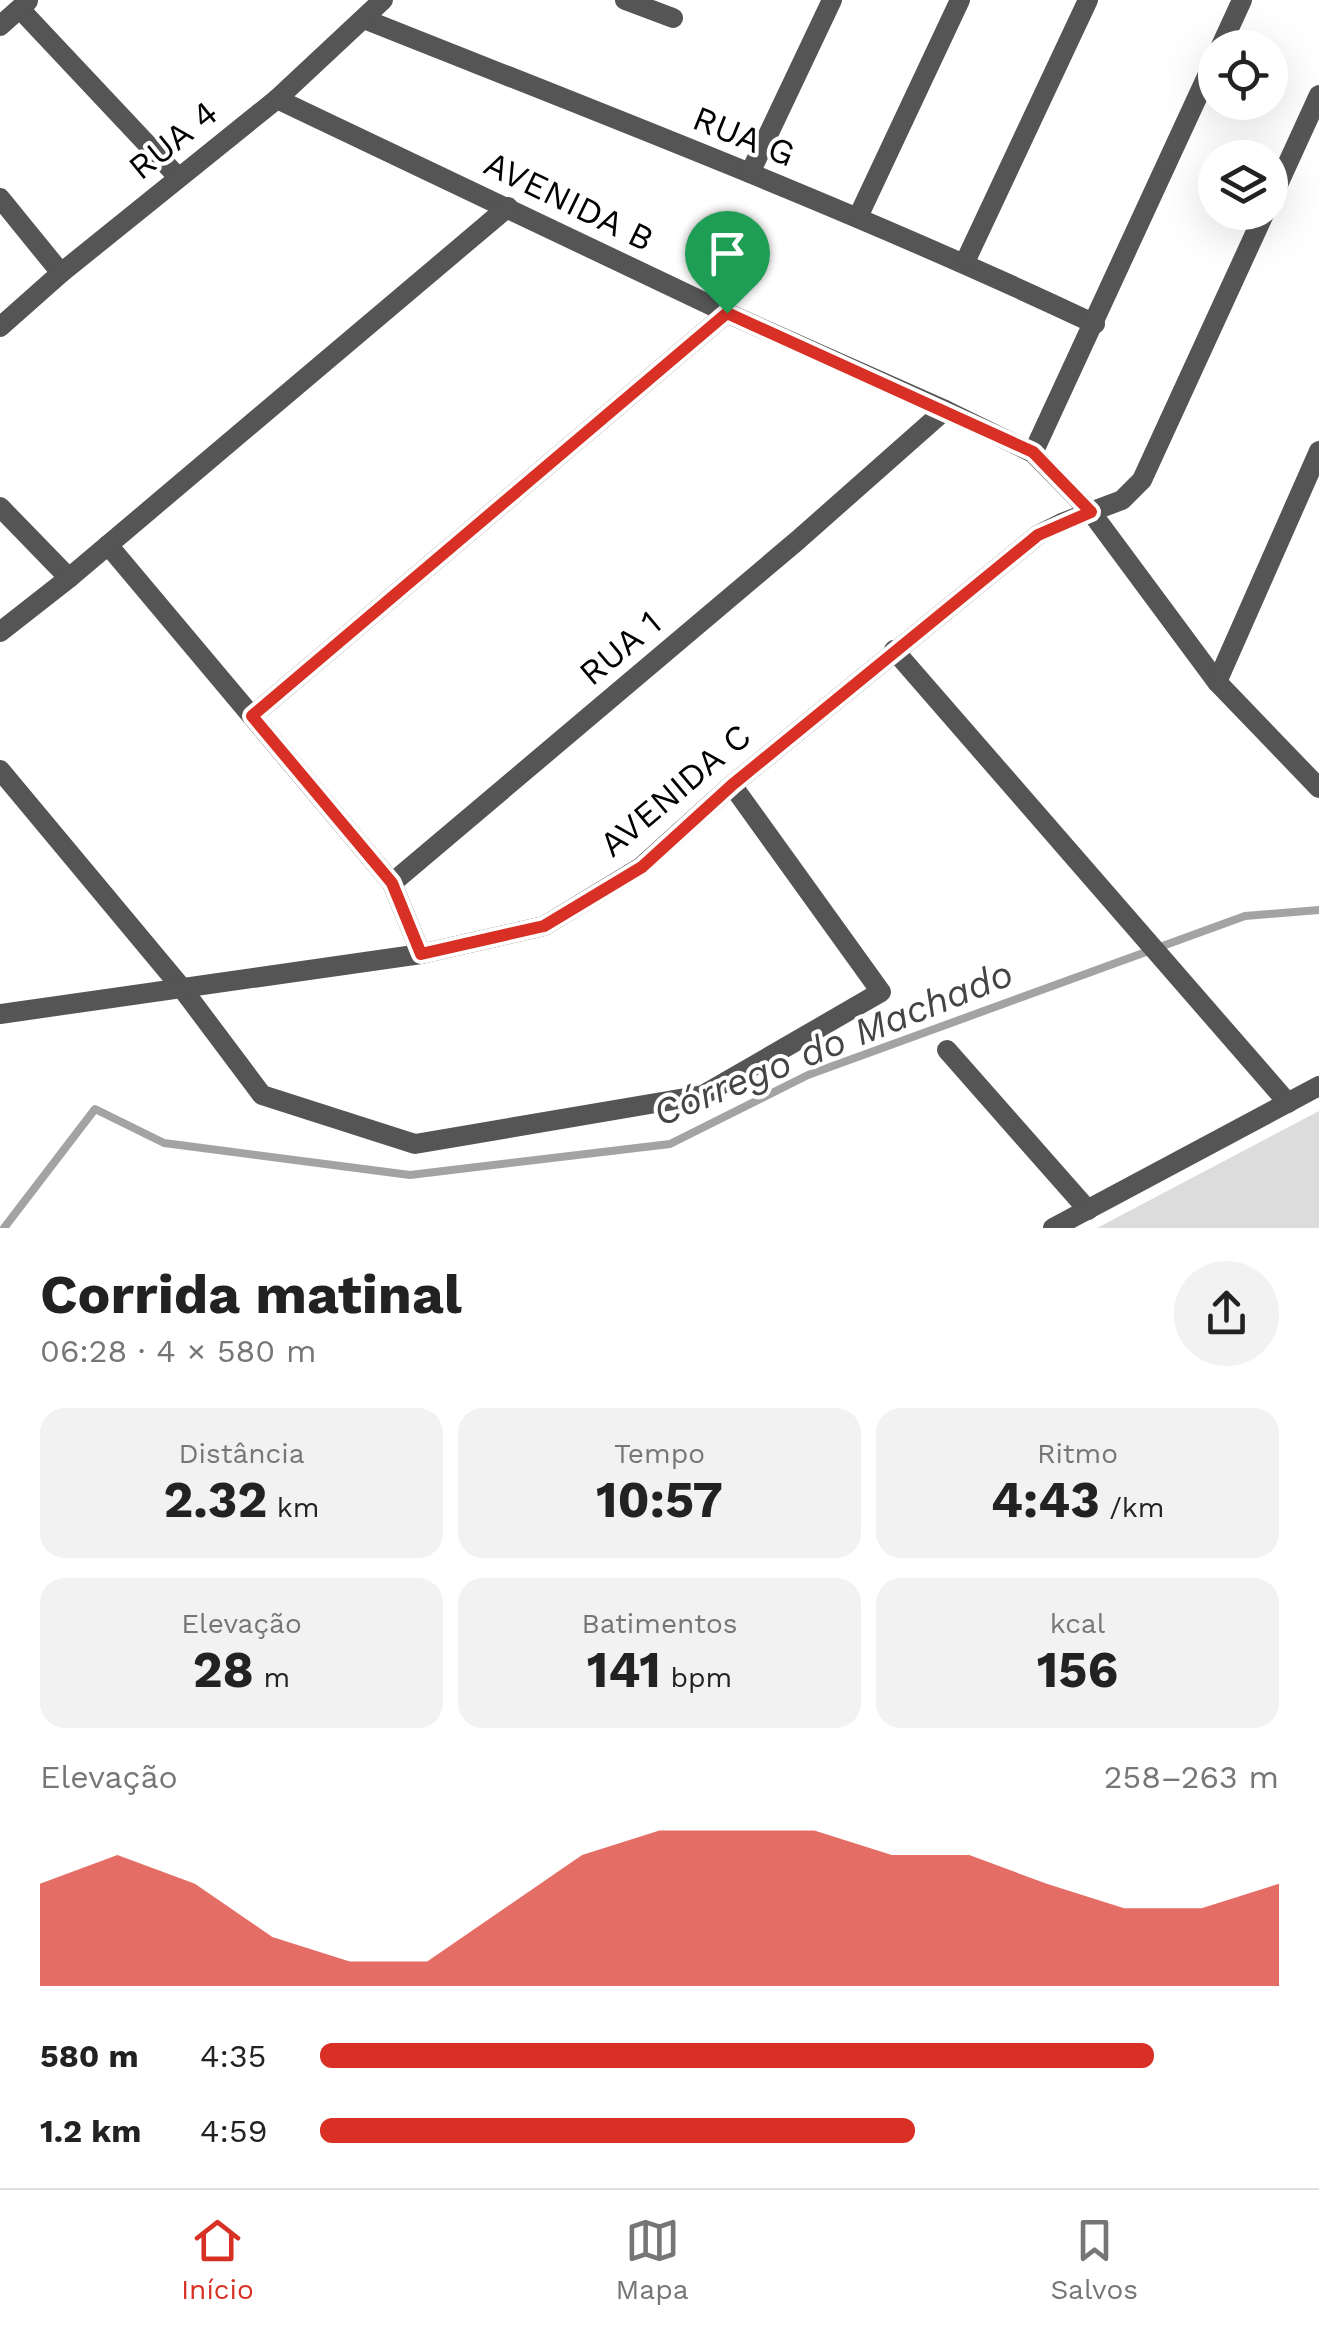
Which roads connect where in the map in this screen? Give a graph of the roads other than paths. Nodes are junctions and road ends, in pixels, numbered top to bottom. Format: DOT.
graph roads {
  1 [pos="382,0"];
  2 [pos="625,0"];
  3 [pos="832,0"];
  4 [pos="960,0"];
  5 [pos="1088,0"];
  6 [pos="1242,0"];
  7 [pos="24,4"];
  8 [pos="673,18"];
  9 [pos="364,19"];
  10 [pos="0,26"];
  11 [pos="1228,30"];
  12 [pos="1319,95"];
  13 [pos="1198,97"];
  14 [pos="276,99"];
  15 [pos="1288,163"];
  16 [pos="750,173"];
  17 [pos="178,177"];
  18 [pos="0,198"];
  19 [pos="508,207"];
  20 [pos="858,217"];
  21 [pos="1257,230"];
  22 [pos="965,262"];
  23 [pos="61,273"];
  24 [pos="727,313"];
  25 [pos="1095,324"];
  26 [pos="0,327"];
  27 [pos="945,410"];
  28 [pos="1033,452"];
  29 [pos="1319,452"];
  30 [pos="0,507"];
  31 [pos="1091,512"];
  32 [pos="108,545"];
  33 [pos="68,578"];
  34 [pos="0,632"];
  35 [pos="894,650"];
  36 [pos="1216,682"];
  37 [pos="252,716"];
  38 [pos="0,770"];
  39 [pos="732,785"];
  40 [pos="1319,788"];
  41 [pos="392,883"];
  42 [pos="421,954"];
  43 [pos="182,988"];
  44 [pos="0,1014"];
  45 [pos="947,1050"];
  46 [pos="1319,1086"];
  47 [pos="1288,1103"];
  48 [pos="1088,1210"];
  49 [pos="1053,1228"];
  1 -- 9 [label="street, RUA 4"];
  2 -- 8 [label="street"];
  3 -- 16 [label="street"];
  4 -- 20 [label="street"];
  5 -- 22 [label="street"];
  6 -- 11 [label="street"];
  7 -- 10 [label="street"];
  7 -- 17 [label="street"];
  9 -- 14 [label="street, RUA 4"];
  9 -- 16 [label="street, RUA G"];
  12 -- 15 [label="street"];
  13 -- 25 [label="street"];
  14 -- 17 [label="street, RUA 4"];
  14 -- 19 [label="street, AVENIDA B"];
  16 -- 20 [label="street, RUA G"];
  17 -- 23 [label="street, RUA 4"];
  18 -- 23 [label="street"];
  19 -- 24 [label="street, AVENIDA B"];
  19 -- 32 [label="street"];
  20 -- 22 [label="street, RUA G"];
  21 -- 31 [label="street, AVENIDA C"];
  22 -- 25 [label="street, RUA G"];
  23 -- 26 [label="street, RUA 4"];
  24 -- 27 [label="street, AVENIDA B"];
  24 -- 37 [label="street"];
  25 -- 28 [label="street"];
  27 -- 28 [label="street, AVENIDA B"];
  27 -- 41 [label="street, RUA 1"];
  28 -- 31 [label="street, AVENIDA B"];
  29 -- 36 [label="street"];
  30 -- 33 [label="street"];
  31 -- 35 [label="street, AVENIDA C"];
  31 -- 36 [label="street, AVENIDA B"];
  32 -- 33 [label="street"];
  32 -- 37 [label="street"];
  33 -- 34 [label="street"];
  35 -- 39 [label="street, AVENIDA C"];
  35 -- 47 [label="street"];
  36 -- 40 [label="street, AVENIDA B"];
  37 -- 41 [label="street"];
  38 -- 43 [label="street"];
  39 -- 42 [label="street, AVENIDA C"];
  39 -- 43 [label="street"];
  41 -- 42 [label="street"];
  42 -- 43 [label="street, AVENIDA C"];
  43 -- 44 [label="street, AVENIDA C"];
  45 -- 48 [label="street"];
  46 -- 47 [label="street"];
  47 -- 48 [label="street"];
  48 -- 49 [label="street"];
}
